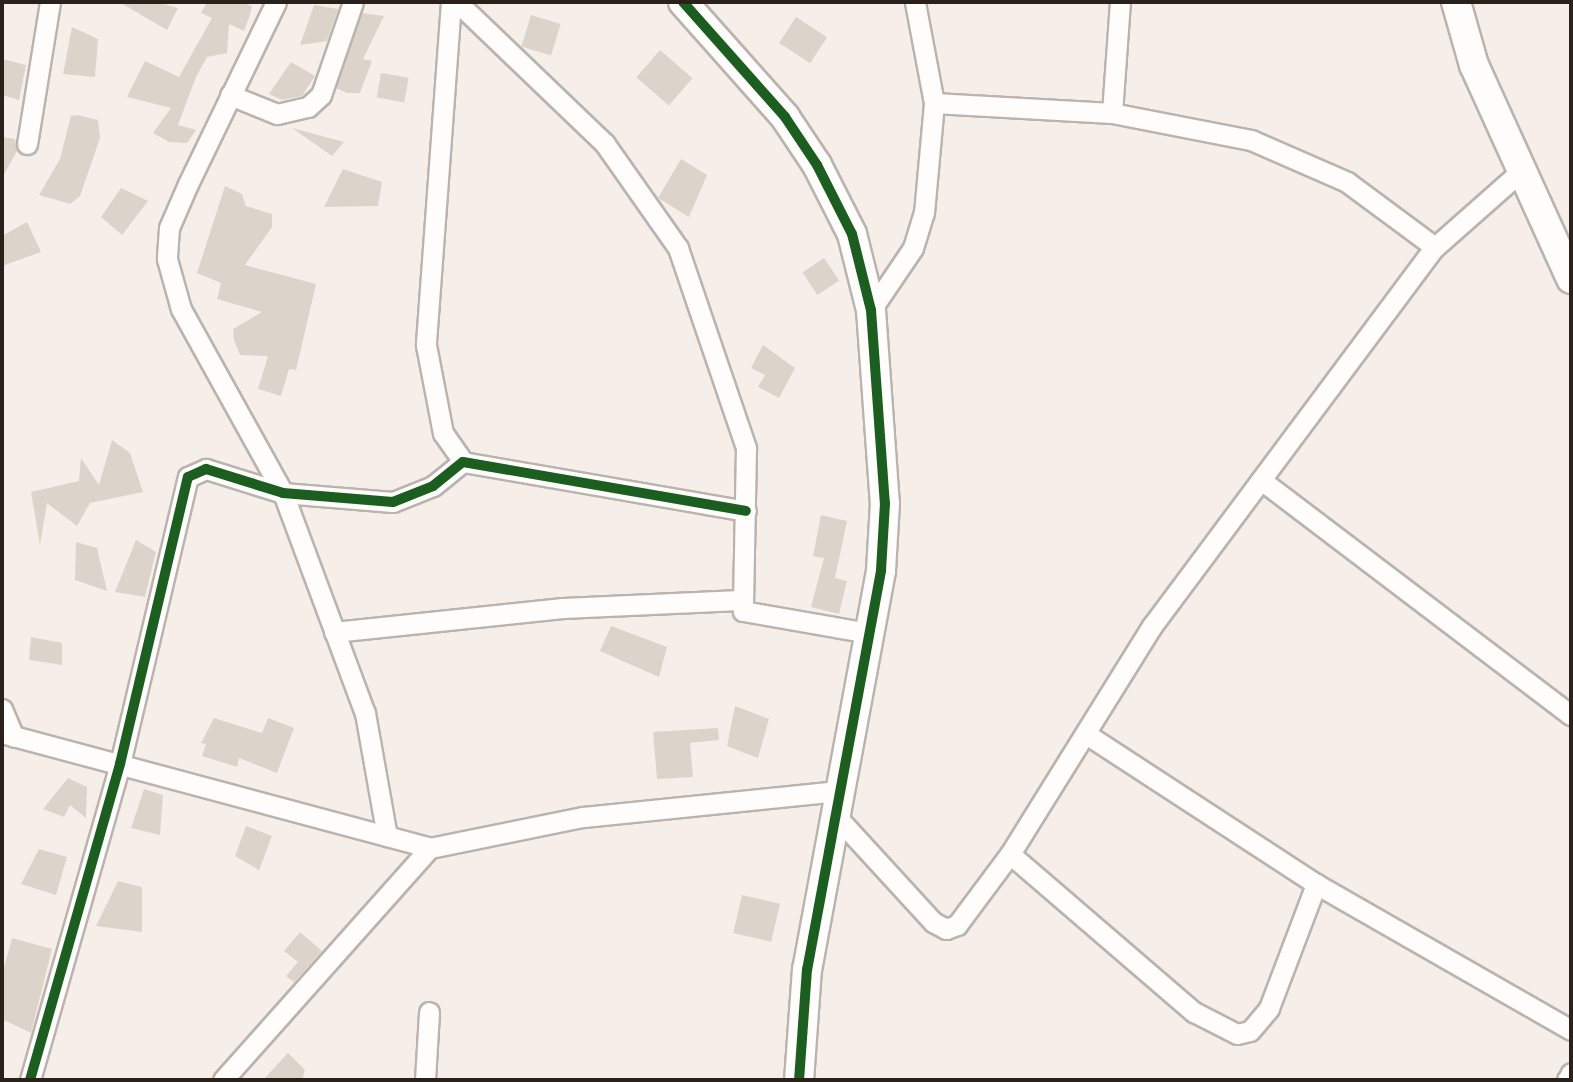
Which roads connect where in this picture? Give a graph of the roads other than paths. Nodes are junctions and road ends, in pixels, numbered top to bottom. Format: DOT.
graph roads {
  1 [pos="50,2"];
  2 [pos="354,2"];
  3 [pos="451,2"];
  4 [pos="457,2"];
  5 [pos="683,2"];
  6 [pos="915,2"];
  7 [pos="1120,2"];
  8 [pos="1456,2"];
  9 [pos="273,3"];
  10 [pos="230,95"];
  11 [pos="934,103"];
  12 [pos="1112,113"];
  13 [pos="27,144"];
  14 [pos="1520,172"];
  15 [pos="1435,247"];
  16 [pos="1571,279"];
  17 [pos="871,310"];
  18 [pos="463,462"];
  19 [pos="1261,480"];
  20 [pos="283,493"];
  21 [pos="746,511"];
  22 [pos="740,600"];
  23 [pos="334,632"];
  24 [pos="869,633"];
  25 [pos="2,709"];
  26 [pos="1571,715"];
  27 [pos="1086,734"];
  28 [pos="8,735"];
  29 [pos="120,764"];
  30 [pos="837,803"];
  31 [pos="387,836"];
  32 [pos="430,848"];
  33 [pos="1010,855"];
  34 [pos="1316,884"];
  35 [pos="429,1012"];
  36 [pos="1571,1030"];
  37 [pos="1571,1073"];
  38 [pos="30,1080"];
  39 [pos="223,1080"];
  40 [pos="425,1080"];
  41 [pos="799,1080"];
  42 [pos="1567,1080"];
  1 -- 13 [label="street"];
  2 -- 10 [label="street"];
  3 -- 18 [label="street"];
  4 -- 21 [label="street"];
  5 -- 17 [label="street"];
  6 -- 11 [label="street"];
  7 -- 12 [label="street"];
  8 -- 14 [label="street"];
  9 -- 10 [label="street"];
  10 -- 20 [label="street"];
  11 -- 12 [label="street"];
  11 -- 17 [label="street"];
  12 -- 15 [label="street"];
  14 -- 15 [label="street"];
  14 -- 16 [label="street"];
  15 -- 19 [label="street"];
  17 -- 24 [label="street"];
  18 -- 20 [label="street"];
  18 -- 21 [label="street"];
  19 -- 26 [label="street"];
  19 -- 27 [label="street"];
  20 -- 23 [label="street"];
  20 -- 29 [label="street"];
  21 -- 22 [label="street"];
  22 -- 23 [label="street"];
  22 -- 24 [label="street"];
  23 -- 31 [label="street"];
  24 -- 30 [label="street"];
  25 -- 28 [label="street"];
  27 -- 33 [label="street"];
  27 -- 34 [label="street"];
  28 -- 29 [label="street"];
  29 -- 31 [label="street"];
  29 -- 38 [label="street"];
  30 -- 32 [label="street"];
  30 -- 33 [label="street"];
  30 -- 41 [label="street"];
  31 -- 32 [label="street"];
  32 -- 39 [label="street"];
  33 -- 34 [label="street"];
  34 -- 36 [label="street"];
  35 -- 40 [label="street"];
  37 -- 42 [label="street"];
}
